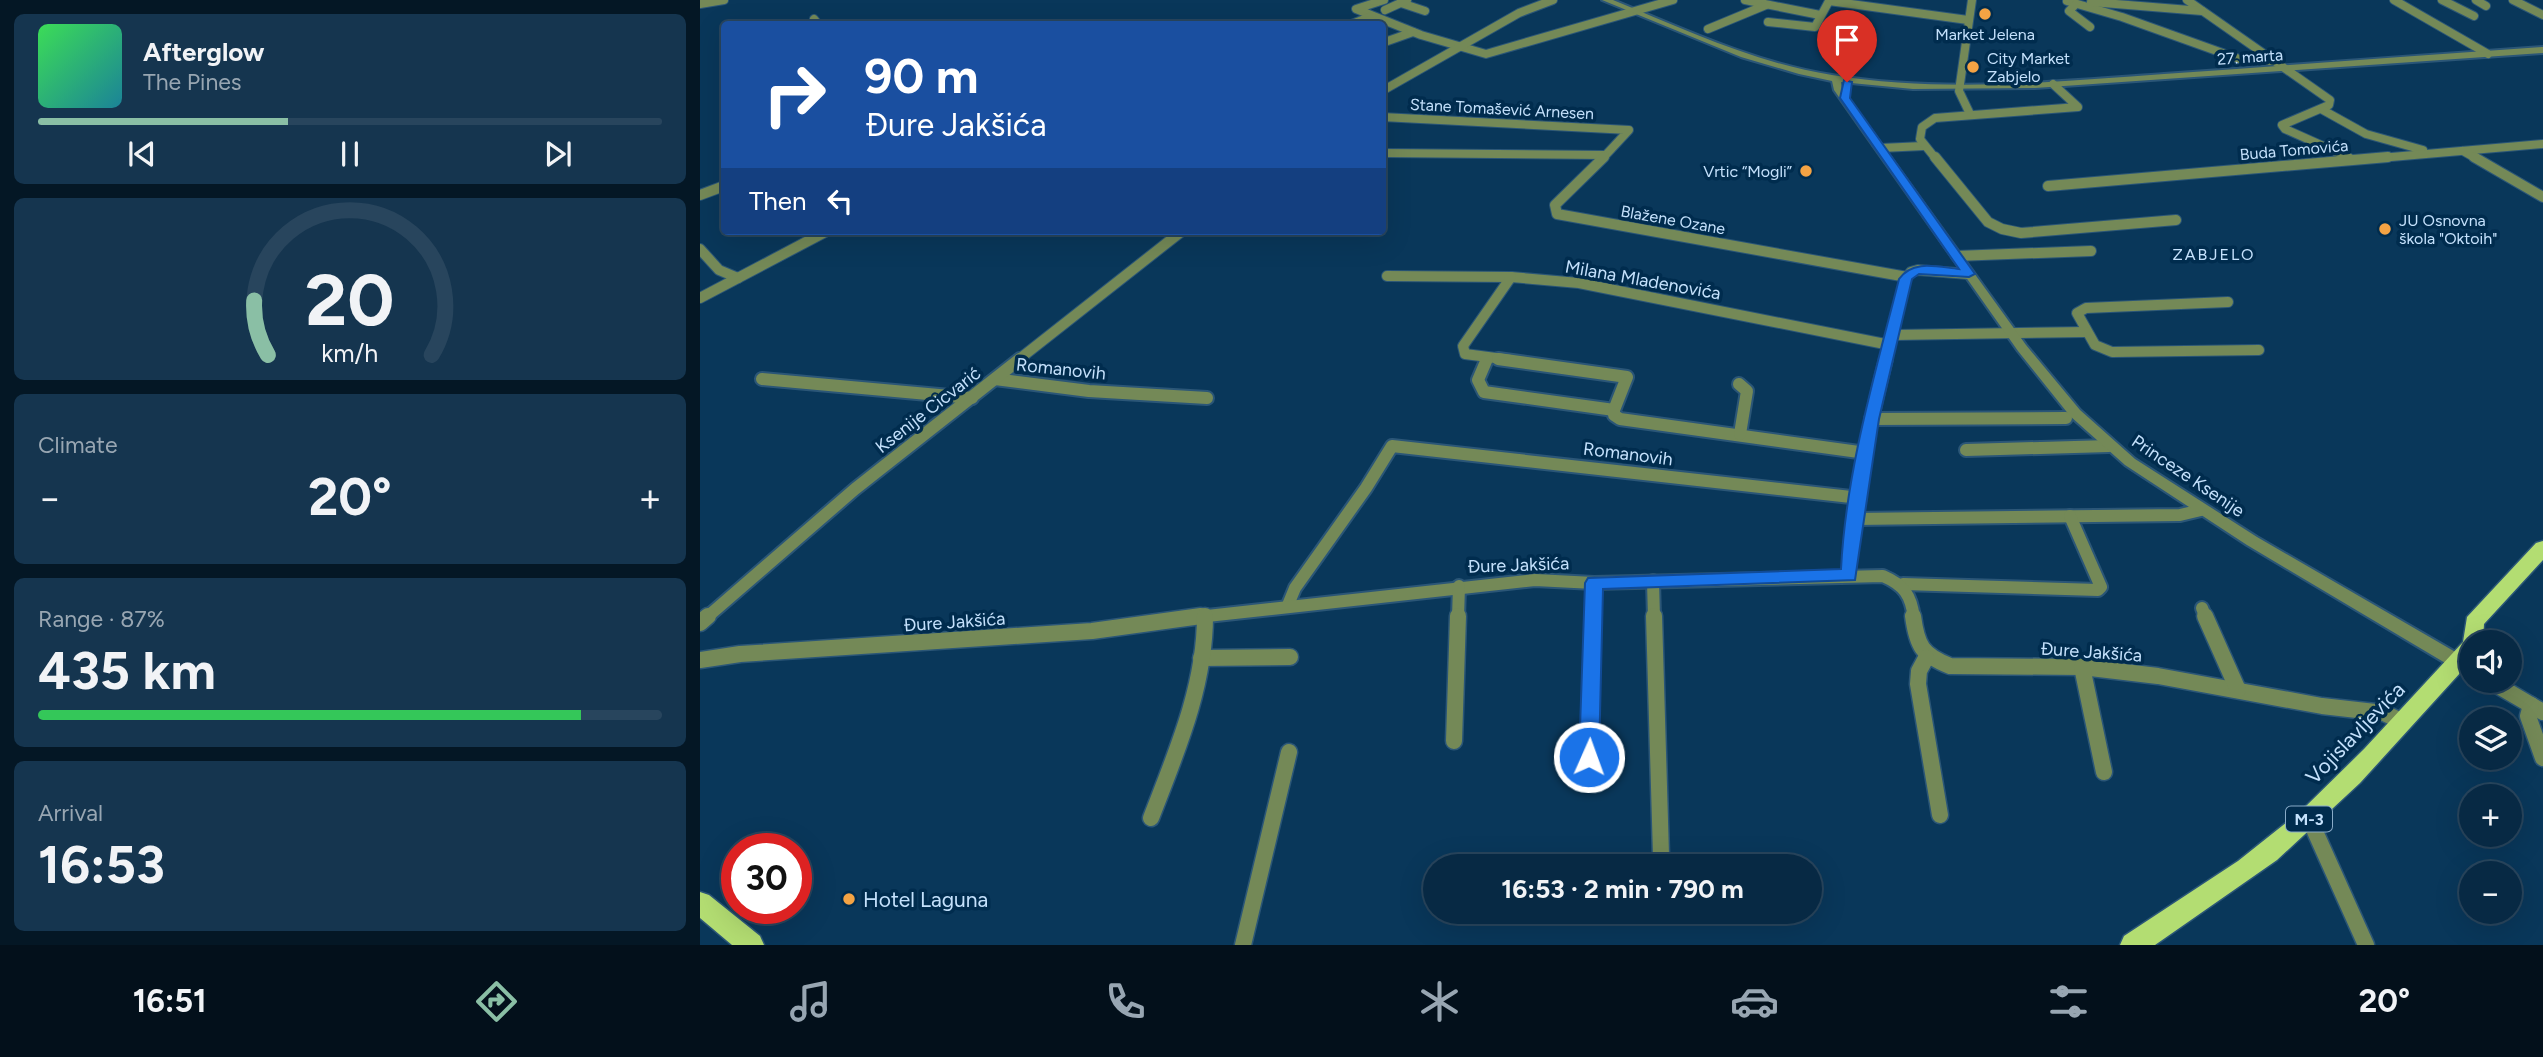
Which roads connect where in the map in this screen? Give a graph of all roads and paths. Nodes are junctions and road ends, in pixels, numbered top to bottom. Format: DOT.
graph roads {
  1 [pos="724,0"];
  2 [pos="1386,0"];
  3 [pos="1606,0"];
  4 [pos="1673,0"];
  5 [pos="1745,0"];
  6 [pos="1972,0"];
  7 [pos="2059,0"];
  8 [pos="2187,0"];
  9 [pos="2394,0"];
  10 [pos="2442,0"];
  11 [pos="2476,0"];
  12 [pos="2513,0"];
  13 [pos="1548,1"];
  14 [pos="1829,1"];
  15 [pos="2067,1"];
  16 [pos="1402,2"];
  17 [pos="1767,3"];
  18 [pos="700,4"];
  19 [pos="2076,4"];
  20 [pos="2098,5"];
  21 [pos="2486,6"];
  22 [pos="1385,10"];
  23 [pos="1425,11"];
  24 [pos="2203,11"];
  25 [pos="1636,12"];
  26 [pos="1820,15"];
  27 [pos="2543,15"];
  28 [pos="1372,16"];
  29 [pos="2474,16"];
  30 [pos="1968,20"];
  31 [pos="1360,21"];
  32 [pos="1385,21"];
  33 [pos="1386,21"];
  34 [pos="1768,22"];
  35 [pos="2090,27"];
  36 [pos="1708,29"];
  37 [pos="1413,32"];
  38 [pos="1386,42"];
  39 [pos="1461,47"];
  40 [pos="2543,50"];
  41 [pos="2488,54"];
  42 [pos="2273,61"];
  43 [pos="2284,68"];
  44 [pos="1836,79"];
  45 [pos="1848,80"];
  46 [pos="2053,84"];
  47 [pos="1959,88"];
  48 [pos="1386,89"];
  49 [pos="1845,98"];
  50 [pos="2320,109"];
  51 [pos="1970,114"];
  52 [pos="1386,117"];
  53 [pos="1620,128"];
  54 [pos="2366,134"];
  55 [pos="2543,144"];
  56 [pos="1924,146"];
  57 [pos="1881,148"];
  58 [pos="2463,150"];
  59 [pos="1386,153"];
  60 [pos="2434,153"];
  61 [pos="1605,155"];
  62 [pos="2403,155"];
  63 [pos="2351,158"];
  64 [pos="2048,186"];
  65 [pos="721,187"];
  66 [pos="700,195"];
  67 [pos="2543,197"];
  68 [pos="2176,220"];
  69 [pos="819,235"];
  70 [pos="1177,235"];
  71 [pos="700,249"];
  72 [pos="2091,251"];
  73 [pos="1956,256"];
  74 [pos="1969,274"];
  75 [pos="1387,276"];
  76 [pos="1511,276"];
  77 [pos="1908,277"];
  78 [pos="738,278"];
  79 [pos="700,298"];
  80 [pos="2228,302"];
  81 [pos="2086,332"];
  82 [pos="2012,334"];
  83 [pos="1891,340"];
  84 [pos="2259,351"];
  85 [pos="1487,358"];
  86 [pos="762,379"];
  87 [pos="995,379"];
  88 [pos="1739,384"];
  89 [pos="972,398"];
  90 [pos="1207,398"];
  91 [pos="1614,410"];
  92 [pos="2066,418"];
  93 [pos="1871,419"];
  94 [pos="1740,434"];
  95 [pos="2109,446"];
  96 [pos="1966,450"];
  97 [pos="1866,453"];
  98 [pos="1860,498"];
  99 [pos="2201,510"];
  100 [pos="2070,516"];
  101 [pos="1855,519"];
  102 [pos="2543,548"];
  103 [pos="1849,575"];
  104 [pos="1653,581"];
  105 [pos="1594,583"];
  106 [pos="1903,584"];
  107 [pos="1459,586"];
  108 [pos="1288,605"];
  109 [pos="2202,608"];
  110 [pos="1205,615"];
  111 [pos="700,623"];
  112 [pos="2474,630"];
  113 [pos="2459,655"];
  114 [pos="1290,657"];
  115 [pos="1201,658"];
  116 [pos="1926,658"];
  117 [pos="700,660"];
  118 [pos="2082,667"];
  119 [pos="2459,668"];
  120 [pos="2238,690"];
  121 [pos="2510,693"];
  122 [pos="2537,709"];
  123 [pos="2403,722"];
  124 [pos="1454,741"];
  125 [pos="1289,752"];
  126 [pos="2543,758"];
  127 [pos="2104,772"];
  128 [pos="1588,782"];
  129 [pos="1940,816"];
  130 [pos="1151,818"];
  131 [pos="2309,818"];
  132 [pos="1661,854"];
  133 [pos="700,903"];
  134 [pos="751,945"];
  135 [pos="1243,945"];
  136 [pos="2133,945"];
  137 [pos="2366,945"];
  1 -- 18 [label="street"];
  2 -- 16 [label="street"];
  2 -- 28 [label="street"];
  3 -- 25 [label="street, 27. marta"];
  4 -- 25 [label="street"];
  5 -- 17 [label="street"];
  6 -- 30 [label="street"];
  7 -- 15 [label="street"];
  8 -- 24 [label="street"];
  9 -- 41 [label="street"];
  10 -- 29 [label="street"];
  11 -- 21 [label="street"];
  12 -- 27 [label="street"];
  13 -- 39 [label="street"];
  14 -- 26 [label="street"];
  14 -- 30 [label="street"];
  15 -- 19 [label="street"];
  15 -- 20 [label="street"];
  16 -- 22 [label="street"];
  16 -- 23 [label="street"];
  17 -- 26 [label="street"];
  17 -- 36 [label="street"];
  19 -- 20 [label="street"];
  19 -- 35 [label="street"];
  20 -- 24 [label="street"];
  20 -- 42 [label="street"];
  24 -- 42 [label="street"];
  25 -- 39 [label="street"];
  25 -- 44 [label="street, 27. marta"];
  26 -- 34 [label="street"];
  28 -- 31 [label="street"];
  28 -- 32 [label="street"];
  30 -- 47 [label="street"];
  33 -- 37 [label="street"];
  37 -- 38 [label="street"];
  37 -- 39 [label="street"];
  39 -- 48 [label="street"];
  40 -- 41 [label="street, 27. marta"];
  41 -- 43 [label="street, 27. marta"];
  42 -- 43 [label="street"];
  43 -- 46 [label="street, 27. marta"];
  43 -- 50 [label="street"];
  44 -- 45 [label="street, 27. marta"];
  44 -- 49 [label="street, Princeze Ksenije"];
  45 -- 47 [label="street, 27. marta"];
  45 -- 49 [label="street"];
  46 -- 47 [label="street, 27. marta"];
  46 -- 51 [label="street"];
  47 -- 51 [label="street"];
  49 -- 57 [label="street, Princeze Ksenije"];
  50 -- 54 [label="street"];
  50 -- 63 [label="street"];
  51 -- 56 [label="street"];
  52 -- 53 [label="street, Stane Tomašević Arnesen"];
  53 -- 61 [label="street, Blažene Ozane"];
  54 -- 60 [label="street"];
  54 -- 62 [label="street"];
  55 -- 58 [label="street, Buda Tomovića"];
  56 -- 57 [label="street"];
  56 -- 68 [label="street"];
  57 -- 73 [label="street, Princeze Ksenije"];
  58 -- 60 [label="street, Buda Tomovića"];
  58 -- 67 [label="street"];
  59 -- 61 [label="street"];
  60 -- 62 [label="street, Buda Tomovića"];
  61 -- 77 [label="street, Blažene Ozane"];
  62 -- 63 [label="street, Buda Tomovića"];
  63 -- 64 [label="street, Buda Tomovića"];
  65 -- 66 [label="street"];
  69 -- 78 [label="street"];
  70 -- 87 [label="street, Ksenije Cicvarić"];
  71 -- 78 [label="street"];
  72 -- 73 [label="street"];
  73 -- 74 [label="street, Princeze Ksenije"];
  74 -- 77 [label="street"];
  74 -- 82 [label="street, Princeze Ksenije"];
  75 -- 76 [label="street, Milana Mladenovića"];
  76 -- 83 [label="street, Milana Mladenovića"];
  76 -- 85 [label="street"];
  77 -- 83 [label="street"];
  78 -- 79 [label="street"];
  80 -- 81 [label="street"];
  81 -- 82 [label="street, Milana Mladenovića"];
  81 -- 84 [label="street"];
  82 -- 83 [label="street, Milana Mladenovića"];
  82 -- 95 [label="street, Princeze Ksenije"];
  83 -- 93 [label="street"];
  85 -- 91 [label="street"];
  85 -- 91 [label="street"];
  86 -- 89 [label="street"];
  87 -- 89 [label="street, Ksenije Cicvarić"];
  87 -- 90 [label="street, Romanovih"];
  88 -- 94 [label="street"];
  89 -- 111 [label="street, Ksenije Cicvarić"];
  91 -- 94 [label="street"];
  92 -- 93 [label="street"];
  93 -- 97 [label="street"];
  94 -- 97 [label="street"];
  95 -- 96 [label="street"];
  95 -- 99 [label="street, Princeze Ksenije"];
  97 -- 98 [label="street"];
  98 -- 101 [label="street"];
  98 -- 108 [label="street, Romanovih"];
  99 -- 100 [label="street"];
  99 -- 113 [label="street, Princeze Ksenije"];
  100 -- 101 [label="street"];
  100 -- 106 [label="street, Đure Jakšića"];
  101 -- 103 [label="street"];
  102 -- 112 [label="main road"];
  103 -- 104 [label="street, Đure Jakšića"];
  103 -- 106 [label="street, Đure Jakšića"];
  104 -- 105 [label="street, Đure Jakšića"];
  104 -- 132 [label="street"];
  105 -- 107 [label="street, Đure Jakšića"];
  105 -- 128 [label="street"];
  106 -- 116 [label="street"];
  107 -- 108 [label="street, Đure Jakšića"];
  107 -- 124 [label="street"];
  108 -- 110 [label="street, Đure Jakšića"];
  109 -- 120 [label="street"];
  110 -- 115 [label="street"];
  110 -- 117 [label="street, Đure Jakšića"];
  114 -- 115 [label="street"];
  115 -- 130 [label="street"];
  116 -- 118 [label="street, Đure Jakšića"];
  116 -- 129 [label="street"];
  118 -- 120 [label="street, Đure Jakšića"];
  118 -- 127 [label="street"];
  119 -- 123 [label="main road, Vojislavljevića / M-3"];
  120 -- 123 [label="street, Đure Jakšića"];
  121 -- 122 [label="street"];
  122 -- 126 [label="street"];
  123 -- 131 [label="main road, Vojislavljevića / M-3"];
  125 -- 135 [label="street"];
  131 -- 136 [label="main road, Vojislavljevića / M-3"];
  131 -- 137 [label="street"];
  133 -- 134 [label="main road"];
}
